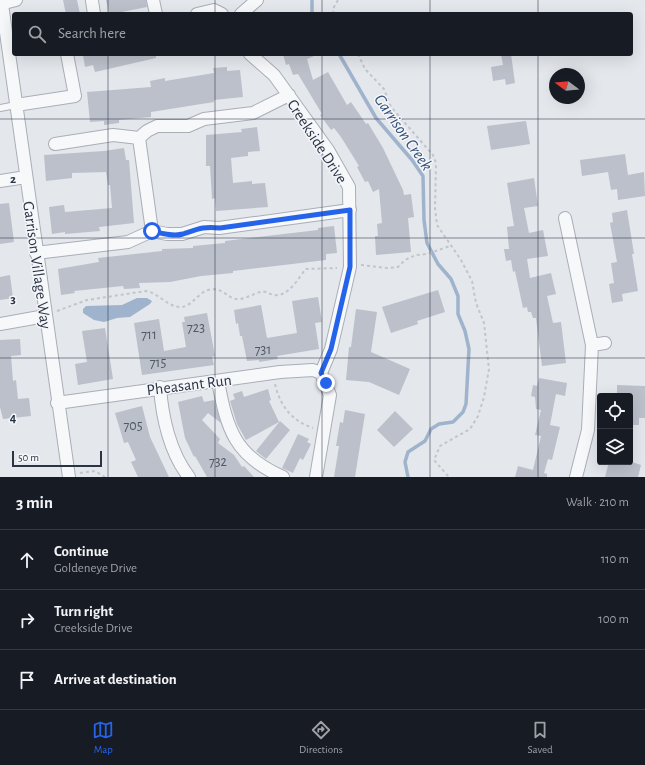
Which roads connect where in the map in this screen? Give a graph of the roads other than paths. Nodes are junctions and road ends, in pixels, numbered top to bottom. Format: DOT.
graph roads {
  1 [pos="16,0"];
  2 [pos="153,0"];
  3 [pos="257,0"];
  4 [pos="92,1"];
  5 [pos="1,4"];
  6 [pos="216,8"];
  7 [pos="94,12"];
  8 [pos="156,12"];
  9 [pos="203,12"];
  10 [pos="243,12"];
  11 [pos="67,56"];
  12 [pos="252,56"];
  13 [pos="289,95"];
  14 [pos="16,105"];
  15 [pos="0,108"];
  16 [pos="139,138"];
  17 [pos="55,144"];
  18 [pos="26,177"];
  19 [pos="0,181"];
  20 [pos="350,210"];
  21 [pos="565,218"];
  22 [pos="152,231"];
  23 [pos="36,253"];
  24 [pos="45,316"];
  25 [pos="0,324"];
  26 [pos="605,343"];
  27 [pos="592,345"];
  28 [pos="321,373"];
  29 [pos="218,381"];
  30 [pos="160,387"];
  31 [pos="57,403"];
  32 [pos="69,475"];
  33 [pos="189,477"];
  34 [pos="283,477"];
  35 [pos="316,477"];
  36 [pos="576,477"];
  1 -- 5 [label="street, Garrison Village Way"];
  2 -- 8 [label="street"];
  3 -- 10 [label="street"];
  4 -- 7 [label="street"];
  5 -- 14 [label="street, Garrison Village Way"];
  6 -- 9 [label="street"];
  11 -- 14 [label="street"];
  12 -- 13 [label="street, Creekside Drive"];
  13 -- 16 [label="street"];
  13 -- 20 [label="street, Creekside Drive"];
  14 -- 15 [label="lane"];
  14 -- 18 [label="street, Garrison Village Way"];
  16 -- 17 [label="street"];
  16 -- 22 [label="street"];
  18 -- 19 [label="street"];
  18 -- 23 [label="street, Garrison Village Way"];
  20 -- 22 [label="street"];
  20 -- 28 [label="street, Creekside Drive"];
  21 -- 27 [label="street"];
  22 -- 23 [label="street"];
  23 -- 24 [label="street, Garrison Village Way"];
  24 -- 25 [label="street"];
  24 -- 31 [label="street, Garrison Village Way"];
  26 -- 27 [label="street"];
  27 -- 36 [label="street"];
  28 -- 29 [label="street, Pheasant Run"];
  28 -- 35 [label="street"];
  29 -- 30 [label="street, Pheasant Run"];
  29 -- 34 [label="street"];
  30 -- 31 [label="street, Pheasant Run"];
  30 -- 33 [label="street"];
  31 -- 32 [label="street, Garrison Village Way"];
}
